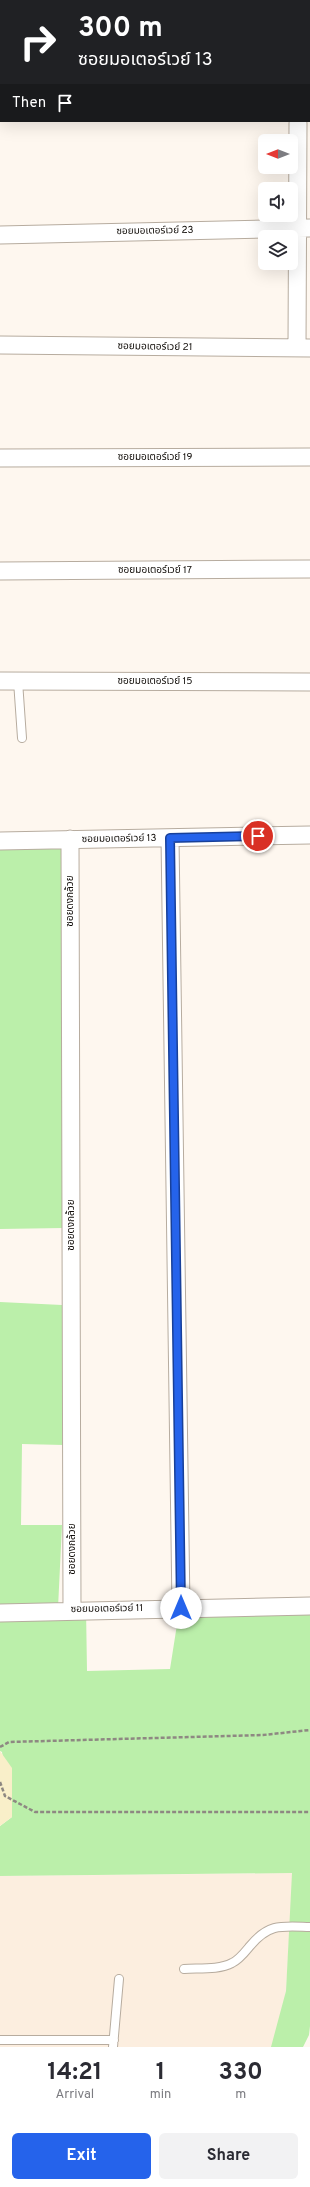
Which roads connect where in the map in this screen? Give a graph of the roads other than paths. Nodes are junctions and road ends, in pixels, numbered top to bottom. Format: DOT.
graph roads {
  1 [pos="298,123"];
  2 [pos="304,228"];
  3 [pos="0,234"];
  4 [pos="0,345"];
  5 [pos="303,348"];
  6 [pos="310,457"];
  7 [pos="0,458"];
  8 [pos="310,569"];
  9 [pos="0,571"];
  10 [pos="0,681"];
  11 [pos="18,681"];
  12 [pos="310,682"];
  13 [pos="22,738"];
  14 [pos="310,835"];
  15 [pos="170,838"];
  16 [pos="70,839"];
  17 [pos="0,841"];
  18 [pos="310,1606"];
  19 [pos="181,1608"];
  20 [pos="72,1610"];
  21 [pos="0,1613"];
  22 [pos="310,1927"];
  23 [pos="184,1969"];
  24 [pos="119,1979"];
  25 [pos="0,2040"];
  26 [pos="114,2043"];
  1 -- 2 [label="street"];
  2 -- 3 [label="street, ซอยมอเตอร์เวย์ 23"];
  2 -- 5 [label="street"];
  4 -- 5 [label="street, ซอยมอเตอร์เวย์ 21"];
  6 -- 7 [label="street, ซอยมอเตอร์เวย์ 19"];
  8 -- 9 [label="street, ซอยมอเตอร์เวย์ 17"];
  10 -- 11 [label="street, ซอยมอเตอร์เวย์ 15"];
  11 -- 12 [label="street, ซอยมอเตอร์เวย์ 15"];
  11 -- 13 [label="lane"];
  14 -- 15 [label="street, ซอยมอเตอร์เวย์ 13"];
  15 -- 16 [label="street, ซอยมอเตอร์เวย์ 13"];
  15 -- 19 [label="street"];
  16 -- 17 [label="street, ซอยมอเตอร์เวย์ 13"];
  16 -- 20 [label="street, ซอยดงกล้วย"];
  18 -- 19 [label="street, ซอยมอเตอร์เวย์ 11"];
  19 -- 20 [label="street, ซอยมอเตอร์เวย์ 11"];
  20 -- 21 [label="street, ซอยมอเตอร์เวย์ 11"];
  22 -- 23 [label="lane"];
  24 -- 26 [label="lane"];
  25 -- 26 [label="lane"];
}
